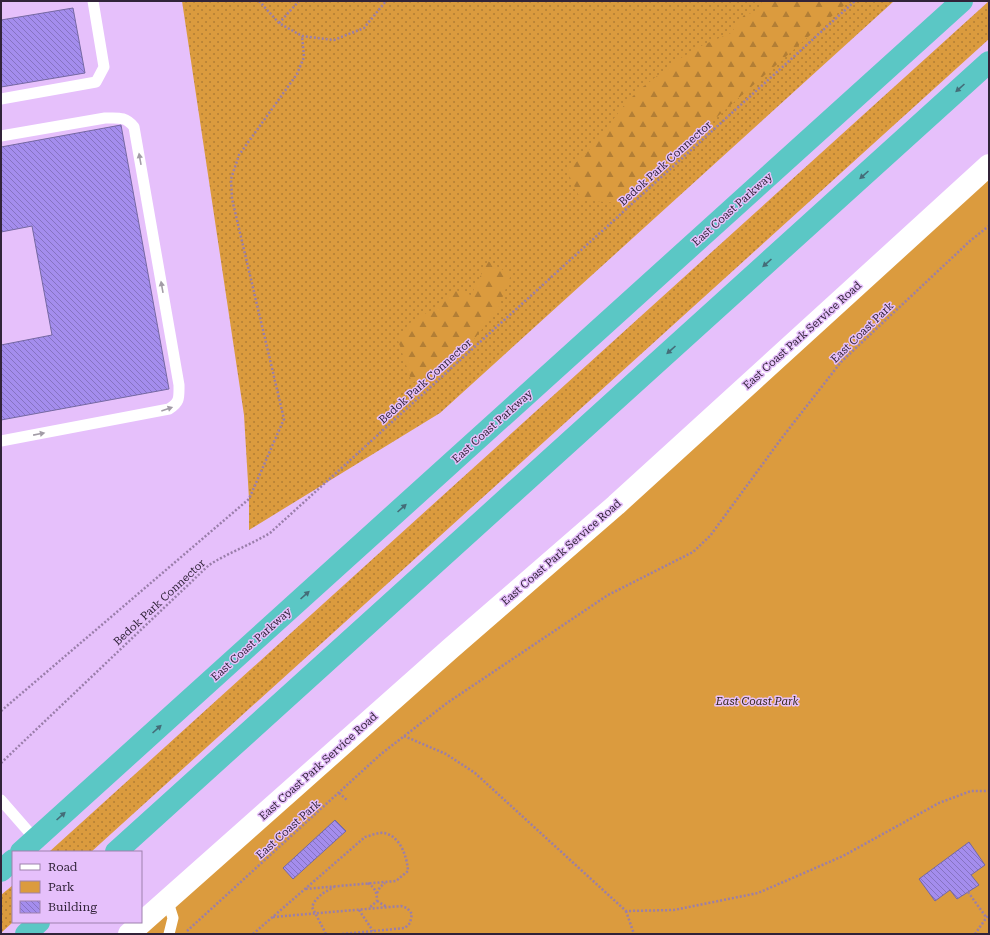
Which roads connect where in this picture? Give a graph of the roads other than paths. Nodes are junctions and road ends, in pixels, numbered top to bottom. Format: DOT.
graph roads {
  1 [pos="93,1"];
  2 [pos="962,1"];
  3 [pos="989,62"];
  4 [pos="1,99"];
  5 [pos="1,136"];
  6 [pos="989,165"];
  7 [pos="1,441"];
  8 [pos="1,800"];
  9 [pos="28,846"];
  10 [pos="117,851"];
  11 [pos="12,861"];
  12 [pos="1,871"];
  13 [pos="167,899"];
  14 [pos="142,922"];
  15 [pos="38,923"];
  16 [pos="141,923"];
  17 [pos="26,934"];
  18 [pos="129,934"];
  19 [pos="169,934"];
  1 -- 4 [label="lane"];
  9 -- 2 [label="highway, East Coast Parkway, one-way"];
  3 -- 10 [label="highway, one-way"];
  7 -- 5 [label="lane, one-way"];
  6 -- 13 [label="street, East Coast Park Service Road"];
  8 -- 9 [label="lane"];
  11 -- 12 [label="highway"];
  13 -- 14 [label="street, East Coast Park Service Road"];
  13 -- 19 [label="lane"];
  15 -- 17 [label="highway"];
  16 -- 18 [label="street, East Coast Park Service Road"];
}
